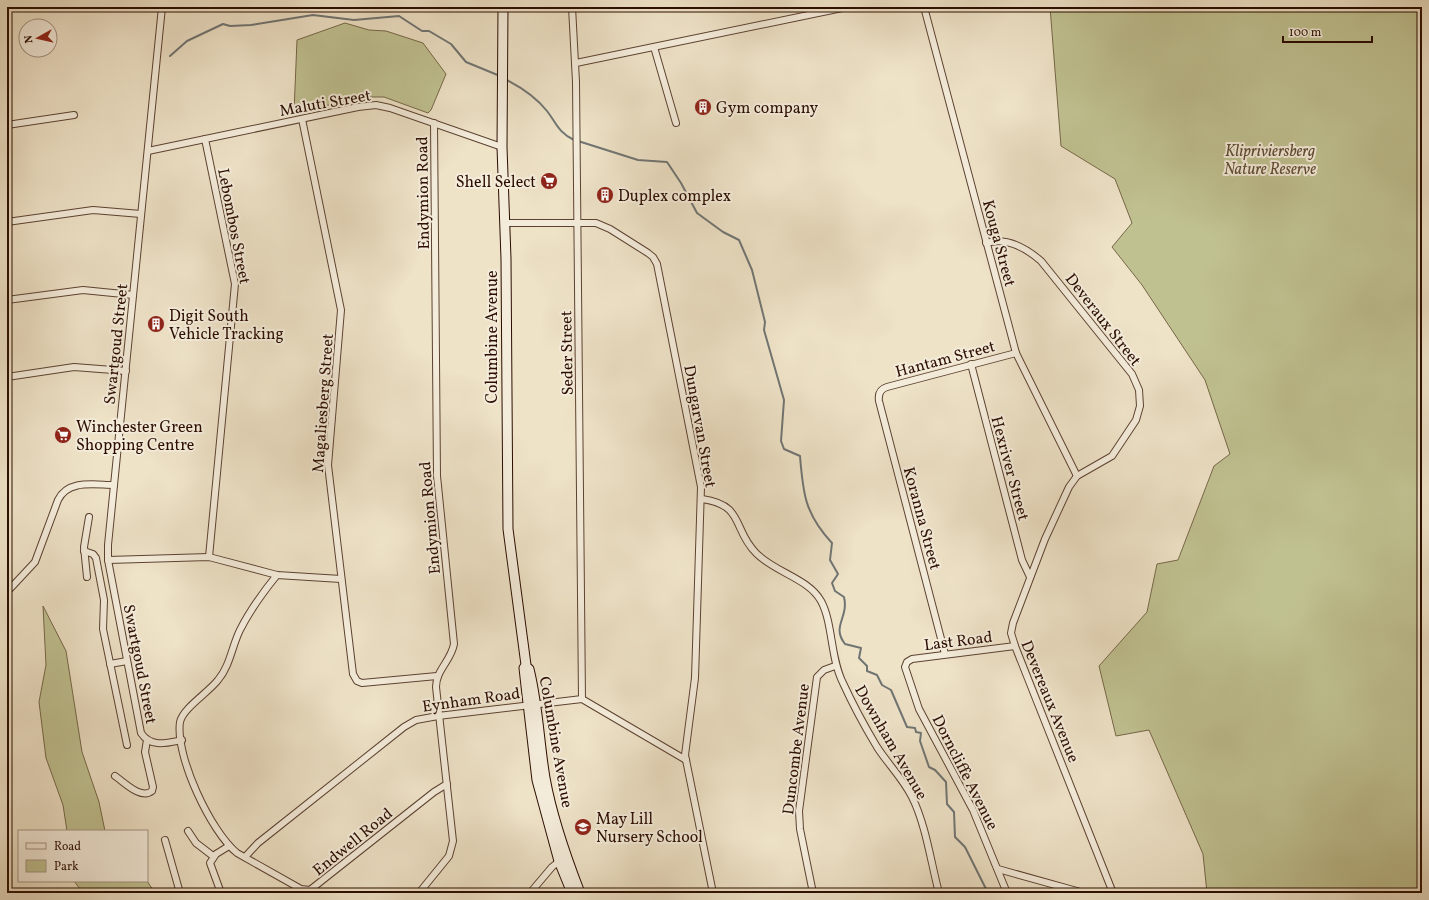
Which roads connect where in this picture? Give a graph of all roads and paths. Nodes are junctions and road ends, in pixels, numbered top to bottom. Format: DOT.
graph roads {
  1 [pos="162,7"];
  2 [pos="503,7"];
  3 [pos="572,7"];
  4 [pos="847,7"];
  5 [pos="924,7"];
  6 [pos="654,47"];
  7 [pos="576,63"];
  8 [pos="74,115"];
  9 [pos="302,118"];
  10 [pos="676,122"];
  11 [pos="434,123"];
  12 [pos="7,125"];
  13 [pos="205,139"];
  14 [pos="502,147"];
  15 [pos="148,150"];
  16 [pos="141,214"];
  17 [pos="7,222"];
  18 [pos="578,222"];
  19 [pos="504,223"];
  20 [pos="986,243"];
  21 [pos="133,294"];
  22 [pos="7,300"];
  23 [pos="1016,353"];
  24 [pos="971,364"];
  25 [pos="126,371"];
  26 [pos="7,377"];
  27 [pos="881,390"];
  28 [pos="1077,476"];
  29 [pos="114,485"];
  30 [pos="702,499"];
  31 [pos="89,517"];
  32 [pos="84,551"];
  33 [pos="209,557"];
  34 [pos="108,560"];
  35 [pos="277,575"];
  36 [pos="87,577"];
  37 [pos="1030,577"];
  38 [pos="341,578"];
  39 [pos="7,592"];
  40 [pos="1015,646"];
  41 [pos="945,654"];
  42 [pos="127,661"];
  43 [pos="906,663"];
  44 [pos="110,664"];
  45 [pos="836,666"];
  46 [pos="437,676"];
  47 [pos="582,700"];
  48 [pos="532,704"];
  49 [pos="438,716"];
  50 [pos="147,740"];
  51 [pos="182,740"];
  52 [pos="127,745"];
  53 [pos="686,760"];
  54 [pos="115,776"];
  55 [pos="447,784"];
  56 [pos="188,832"];
  57 [pos="165,840"];
  58 [pos="229,846"];
  59 [pos="213,856"];
  60 [pos="245,858"];
  61 [pos="563,858"];
  62 [pos="998,869"];
  63 [pos="180,893"];
  64 [pos="221,893"];
  65 [pos="419,893"];
  66 [pos="530,893"];
  67 [pos="572,893"];
  68 [pos="580,893"];
  69 [pos="713,893"];
  70 [pos="813,893"];
  71 [pos="939,893"];
  72 [pos="1008,893"];
  73 [pos="1084,893"];
  74 [pos="1113,893"];
  1 -- 15 [label="street, Swartgoud Street"];
  2 -- 14 [label="main road, Columbine Avenue"];
  3 -- 7 [label="street, Seder Street"];
  4 -- 6 [label="street"];
  5 -- 20 [label="street, Kouga Street"];
  6 -- 7 [label="street"];
  6 -- 10 [label="street"];
  7 -- 18 [label="street, Seder Street"];
  8 -- 12 [label="street"];
  9 -- 11 [label="street, Maluti Street"];
  9 -- 13 [label="street, Maluti Street"];
  9 -- 38 [label="street, Magaliesberg Street"];
  11 -- 14 [label="street, Maluti Street"];
  11 -- 46 [label="street, Endymion Road"];
  13 -- 15 [label="street, Maluti Street"];
  13 -- 33 [label="street, Lebombos Street"];
  14 -- 19 [label="main road, Columbine Avenue"];
  15 -- 16 [label="street, Swartgoud Street"];
  16 -- 17 [label="street"];
  16 -- 21 [label="street, Swartgoud Street"];
  18 -- 19 [label="street, Dungarvan Street"];
  18 -- 30 [label="street, Dungarvan Street"];
  18 -- 47 [label="street, Seder Street"];
  19 -- 48 [label="main road, Columbine Avenue"];
  20 -- 23 [label="street, Kouga Street"];
  20 -- 28 [label="street, Deveraux Street"];
  21 -- 22 [label="street"];
  21 -- 25 [label="street, Swartgoud Street"];
  23 -- 24 [label="street, Hantam Street"];
  23 -- 28 [label="street, Kouga Street"];
  24 -- 27 [label="street, Hantam Street"];
  24 -- 37 [label="street, Hexriver Street"];
  25 -- 26 [label="street"];
  25 -- 29 [label="street, Swartgoud Street"];
  27 -- 41 [label="street, Koranna Street"];
  28 -- 37 [label="street, Devereaux Avenue"];
  29 -- 34 [label="street, Swartgoud Street"];
  29 -- 39 [label="street"];
  30 -- 45 [label="street, Downham Avenue"];
  30 -- 53 [label="street, Dungarvan Street"];
  31 -- 32 [label="street"];
  32 -- 36 [label="street"];
  32 -- 44 [label="street"];
  33 -- 34 [label="street"];
  33 -- 35 [label="street"];
  34 -- 42 [label="street, Swartgoud Street"];
  35 -- 38 [label="street"];
  35 -- 51 [label="street, Endwell Road"];
  37 -- 40 [label="street, Devereaux Avenue"];
  38 -- 46 [label="street, Magaliesberg Street"];
  40 -- 41 [label="street, Last Road"];
  40 -- 74 [label="street, Devereaux Avenue"];
  41 -- 43 [label="street, Last Road"];
  42 -- 44 [label="street"];
  42 -- 50 [label="street, Swartgoud Street"];
  43 -- 62 [label="street, Dorncliffe Avenue"];
  44 -- 52 [label="street"];
  45 -- 70 [label="street, Duncombe Avenue"];
  45 -- 71 [label="street, Downham Avenue"];
  46 -- 49 [label="street"];
  47 -- 48 [label="street, Eynham Road"];
  47 -- 53 [label="street"];
  48 -- 49 [label="street, Eynham Road"];
  48 -- 61 [label="main road, Columbine Avenue"];
  49 -- 55 [label="street"];
  49 -- 60 [label="street, Eynham Road"];
  50 -- 51 [label="street, Swartgoud Street"];
  50 -- 54 [label="street"];
  51 -- 58 [label="street, Endwell Road"];
  53 -- 69 [label="street, Dungarvan Street"];
  55 -- 60 [label="street, Endwell Road"];
  55 -- 65 [label="street"];
  56 -- 59 [label="street"];
  57 -- 63 [label="street"];
  58 -- 59 [label="street"];
  58 -- 60 [label="street, Endwell Road"];
  59 -- 64 [label="street"];
  61 -- 66 [label="street"];
  61 -- 67 [label="main road, Columbine Avenue"];
  61 -- 68 [label="main road, Columbine Avenue"];
  62 -- 72 [label="street, Dorncliffe Avenue"];
  62 -- 73 [label="street"];
}
